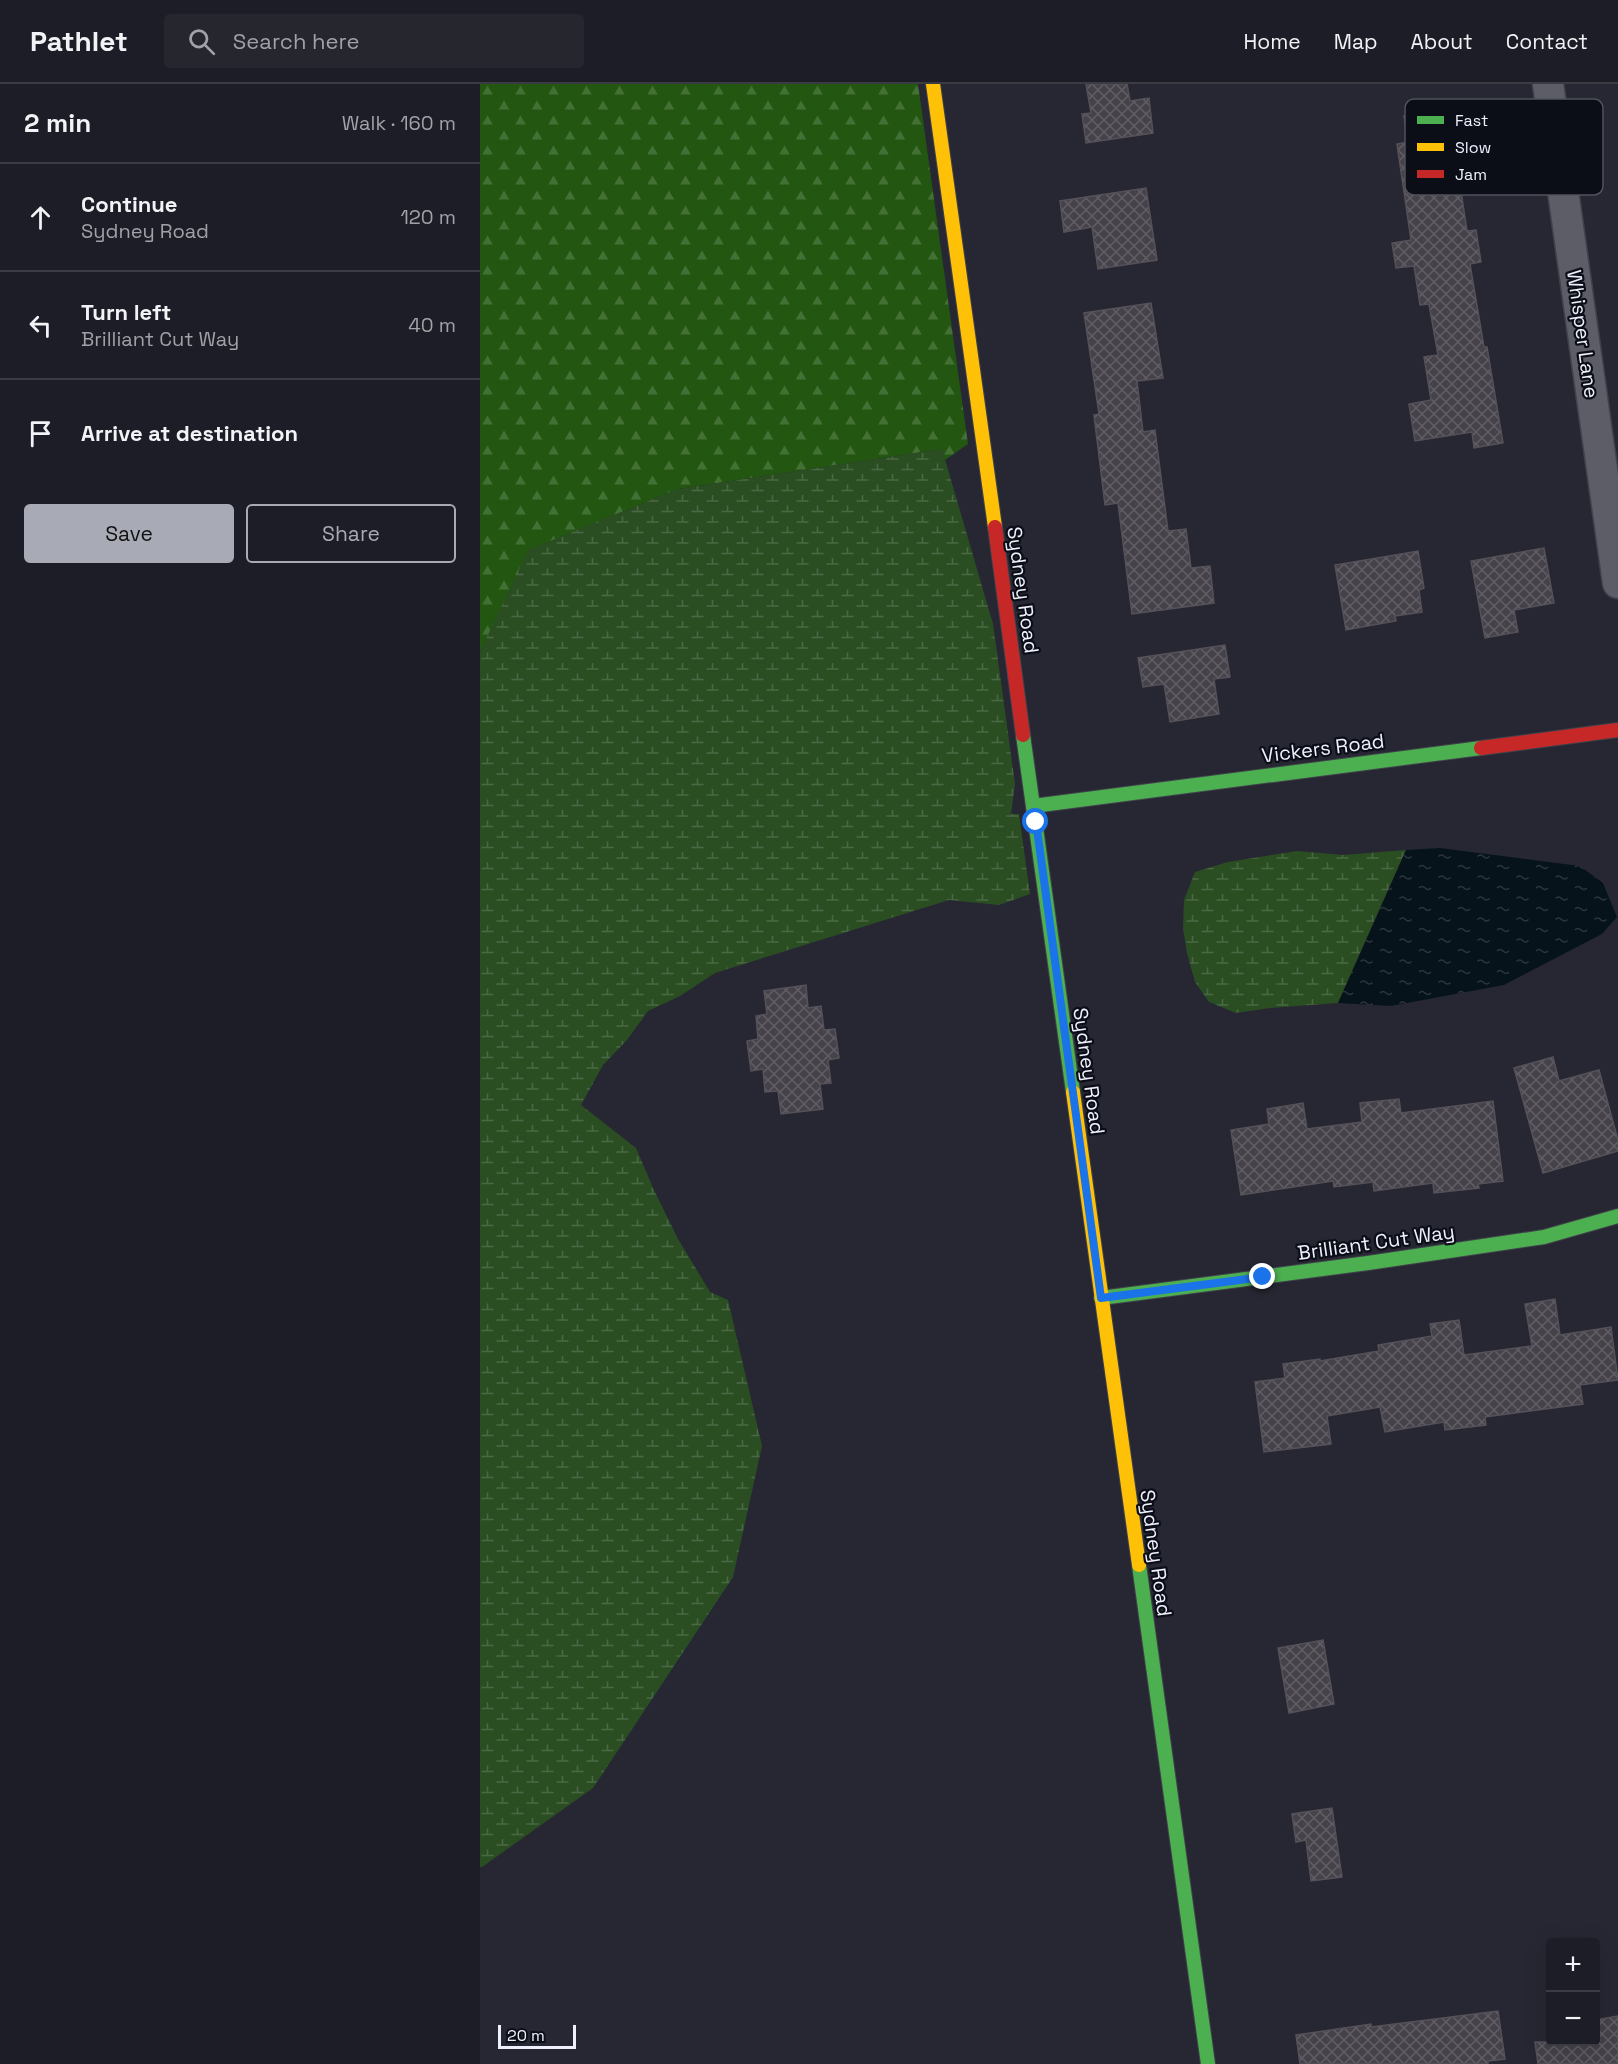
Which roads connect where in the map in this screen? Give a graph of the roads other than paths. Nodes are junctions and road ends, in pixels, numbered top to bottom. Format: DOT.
graph roads {
  1 [pos="933,84"];
  2 [pos="1548,84"];
  3 [pos="1550,99"];
  4 [pos="1564,195"];
  5 [pos="1618,584"];
  6 [pos="1618,730"];
  7 [pos="1033,806"];
  8 [pos="1618,1216"];
  9 [pos="1101,1298"];
  10 [pos="1208,2064"];
  1 -- 7 [label="street, Sydney Road"];
  2 -- 3 [label="street, Whisper Lane"];
  4 -- 5 [label="street, Whisper Lane"];
  6 -- 7 [label="street, Vickers Road"];
  7 -- 9 [label="street, Sydney Road"];
  8 -- 9 [label="street, Brilliant Cut Way"];
  9 -- 10 [label="street, Sydney Road"];
}
